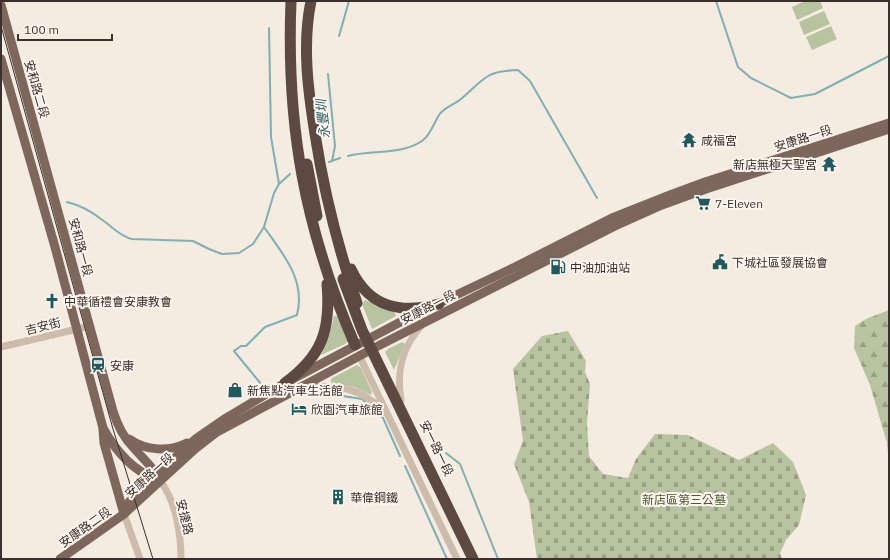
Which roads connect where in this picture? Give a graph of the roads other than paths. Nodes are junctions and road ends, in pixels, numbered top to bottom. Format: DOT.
graph roads {
  1 [pos="291,1"];
  2 [pos="311,1"];
  3 [pos="1,6"];
  4 [pos="1,59"];
  5 [pos="290,61"];
  6 [pos="306,62"];
  7 [pos="889,123"];
  8 [pos="889,129"];
  9 [pos="49,179"];
  10 [pos="335,230"];
  11 [pos="324,264"];
  12 [pos="340,281"];
  13 [pos="439,304"];
  14 [pos="425,322"];
  15 [pos="90,326"];
  16 [pos="77,329"];
  17 [pos="373,342"];
  18 [pos="1,347"];
  19 [pos="357,350"];
  20 [pos="285,383"];
  21 [pos="299,387"];
  22 [pos="401,400"];
  23 [pos="389,417"];
  24 [pos="103,428"];
  25 [pos="123,435"];
  26 [pos="197,438"];
  27 [pos="425,450"];
  28 [pos="409,458"];
  29 [pos="157,478"];
  30 [pos="124,514"];
  31 [pos="60,559"];
  32 [pos="140,559"];
  33 [pos="182,559"];
  34 [pos="457,559"];
  35 [pos="466,559"];
  36 [pos="473,559"];
  37 [pos="479,559"];
  1 -- 5 [label="highway"];
  2 -- 6 [label="highway"];
  3 -- 9 [label="main road, 安和路二段"];
  4 -- 16 [label="main road"];
  5 -- 11 [label="highway"];
  5 -- 12 [label="highway"];
  6 -- 10 [label="highway"];
  6 -- 12 [label="highway"];
  7 -- 13 [label="main road, 安康路一段"];
  8 -- 14 [label="main road, 安康路一段"];
  9 -- 15 [label="main road, 安和路一段"];
  10 -- 13 [label="highway"];
  10 -- 17 [label="highway"];
  11 -- 19 [label="highway"];
  11 -- 20 [label="highway"];
  12 -- 35 [label="highway"];
  12 -- 36 [label="highway, bridge"];
  13 -- 17 [label="main road, 安康路一段"];
  14 -- 17 [label="main road, 安康路一段"];
  14 -- 22 [label="street"];
  15 -- 16 [label="street, 吉安街"];
  15 -- 25 [label="main road, 安和路一段"];
  16 -- 18 [label="street, 吉安街"];
  16 -- 24 [label="main road"];
  17 -- 19 [label="main road, 安康路一段"];
  17 -- 22 [label="street, 安一路一段"];
  19 -- 20 [label="main road, 安康路一段"];
  19 -- 21 [label="main road, 安康路一段"];
  19 -- 23 [label="street"];
  20 -- 26 [label="main road, 安康路一段"];
  21 -- 23 [label="street"];
  21 -- 29 [label="main road, 安康路一段"];
  22 -- 27 [label="street, 安一路一段"];
  23 -- 28 [label="street"];
  24 -- 29 [label="main road"];
  24 -- 30 [label="main road"];
  25 -- 26 [label="main road"];
  25 -- 29 [label="main road, 安和路一段"];
  26 -- 29 [label="main road, 安康路一段"];
  27 -- 28 [label="street"];
  27 -- 37 [label="street, 安一路一段"];
  28 -- 34 [label="street"];
  29 -- 30 [label="main road, 安康路一段"];
  29 -- 33 [label="street, 安捷路"];
  30 -- 31 [label="main road, 安康路二段"];
  30 -- 32 [label="street"];
}
